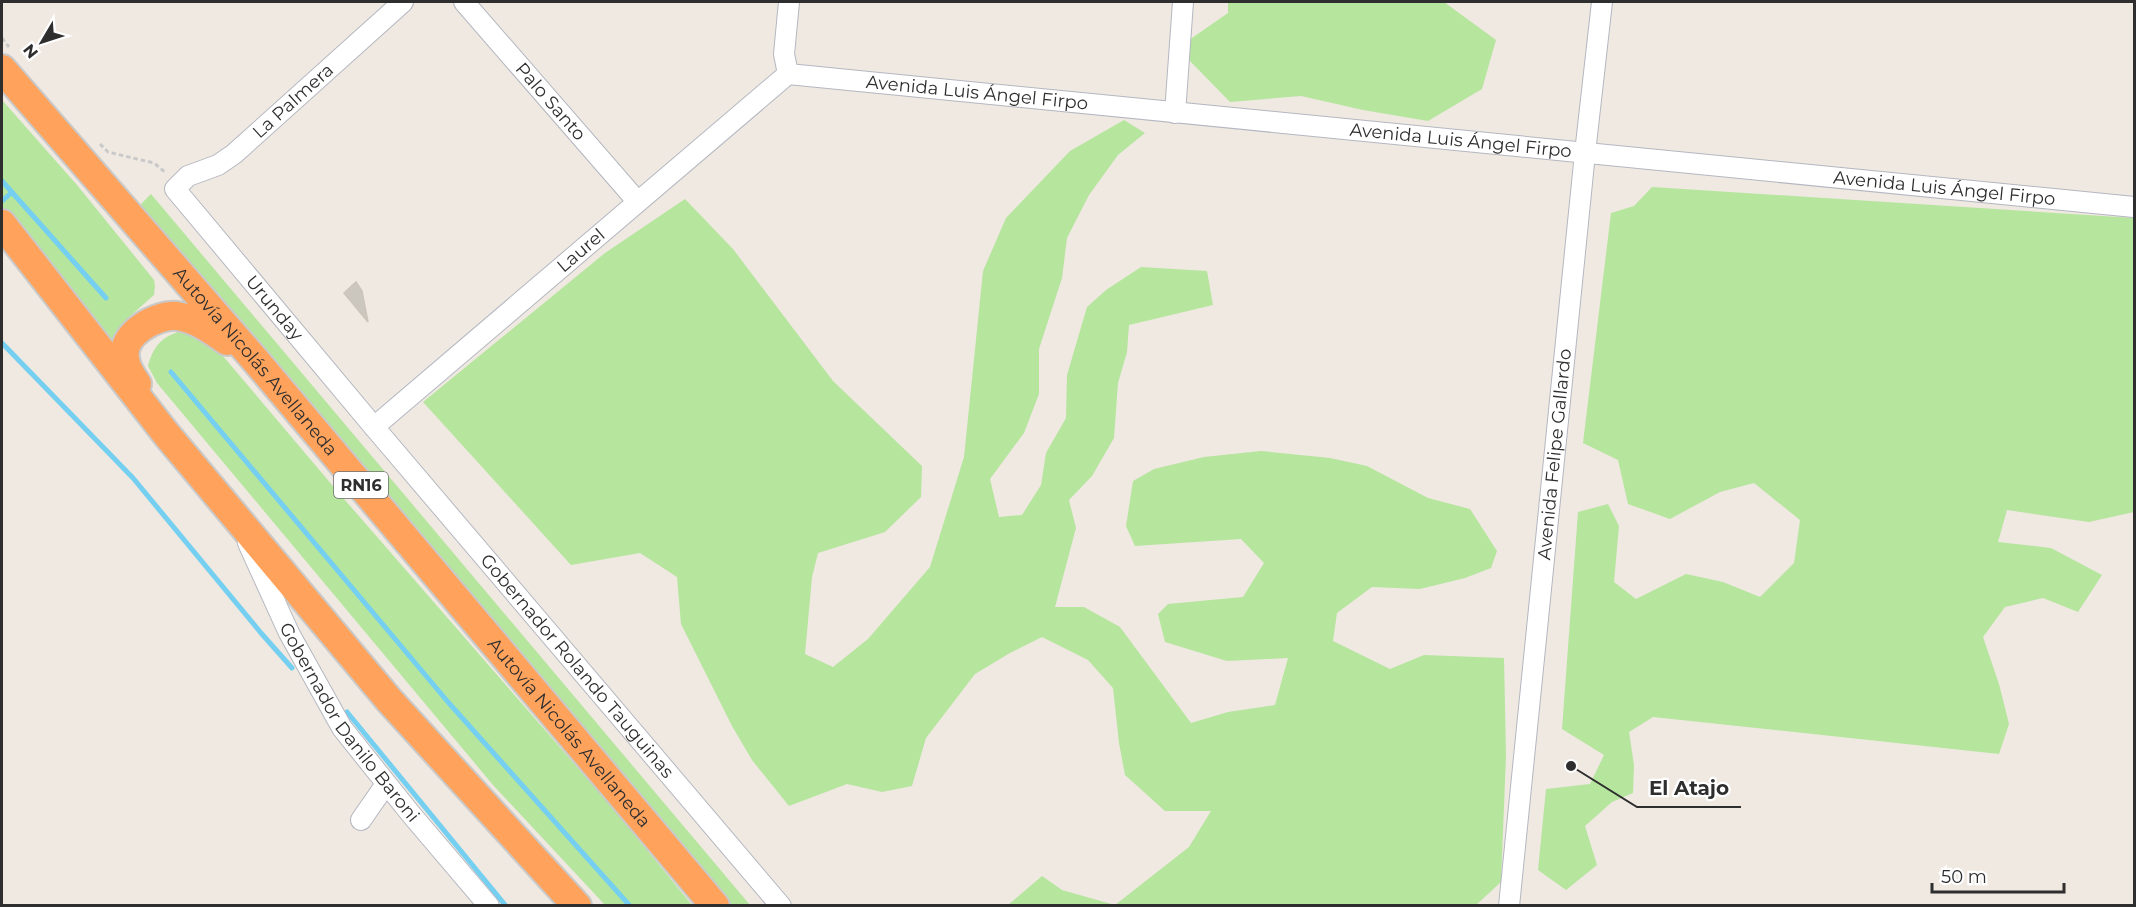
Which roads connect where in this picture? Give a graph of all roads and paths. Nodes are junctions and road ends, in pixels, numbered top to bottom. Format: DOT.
graph roads {
  1 [pos="403,2"];
  2 [pos="464,2"];
  3 [pos="789,2"];
  4 [pos="1183,2"];
  5 [pos="1602,2"];
  6 [pos="2,38"];
  7 [pos="9,62"];
  8 [pos="788,74"];
  9 [pos="1175,113"];
  10 [pos="92,137"];
  11 [pos="1585,153"];
  12 [pos="177,186"];
  13 [pos="637,201"];
  14 [pos="2134,207"];
  15 [pos="2,224"];
  16 [pos="256,361"];
  17 [pos="374,427"];
  18 [pos="167,435"];
  19 [pos="238,520"];
  20 [pos="386,784"];
  21 [pos="361,820"];
  22 [pos="489,906"];
  23 [pos="577,906"];
  24 [pos="716,906"];
  25 [pos="781,906"];
  26 [pos="1509,906"];
  1 -- 12 [label="street, La Palmera"];
  2 -- 13 [label="street, Palo Santo"];
  3 -- 8 [label="street"];
  4 -- 9 [label="street"];
  5 -- 11 [label="street, Avenida Felipe Gallardo"];
  6 -- 7 [label="path"];
  7 -- 16 [label="highway, Autovía Nicolás Avellaneda / RN16"];
  8 -- 9 [label="street, Avenida Luis Ángel Firpo"];
  8 -- 13 [label="street, Laurel"];
  9 -- 11 [label="street, Avenida Luis Ángel Firpo"];
  10 -- 12 [label="path"];
  11 -- 14 [label="street, Avenida Luis Ángel Firpo"];
  11 -- 26 [label="street, Avenida Felipe Gallardo"];
  12 -- 17 [label="street, Urunday"];
  13 -- 17 [label="street, Laurel"];
  15 -- 18 [label="highway"];
  16 -- 18 [label="highway"];
  16 -- 24 [label="highway, Autovía Nicolás Avellaneda / RN16"];
  17 -- 25 [label="street, Gobernador Rolando Tauguinas"];
  18 -- 19 [label="highway"];
  19 -- 20 [label="street, Gobernador Danilo Baroni"];
  19 -- 23 [label="highway"];
  20 -- 21 [label="street"];
  20 -- 22 [label="street, Gobernador Danilo Baroni"];
}
